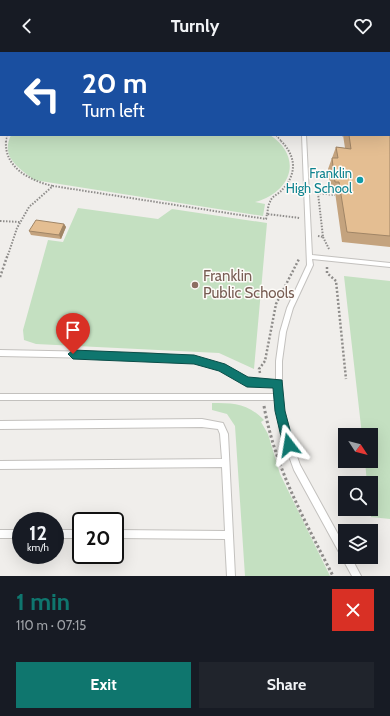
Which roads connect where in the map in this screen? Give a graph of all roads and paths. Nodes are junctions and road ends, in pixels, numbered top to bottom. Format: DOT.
graph roads {
  1 [pos="7,136"];
  2 [pos="277,136"];
  3 [pos="304,136"];
  4 [pos="4,154"];
  5 [pos="7,163"];
  6 [pos="53,186"];
  7 [pos="335,195"];
  8 [pos="267,214"];
  9 [pos="308,219"];
  10 [pos="0,221"];
  11 [pos="20,222"];
  12 [pos="309,235"];
  13 [pos="323,237"];
  14 [pos="329,249"];
  15 [pos="337,250"];
  16 [pos="300,257"];
  17 [pos="310,257"];
  18 [pos="328,259"];
  19 [pos="390,265"];
  20 [pos="0,277"];
  21 [pos="0,353"];
  22 [pos="346,379"];
  23 [pos="261,383"];
  24 [pos="278,384"];
  25 [pos="0,397"];
  26 [pos="263,397"];
  27 [pos="278,397"];
  28 [pos="0,425"];
  29 [pos="225,463"];
  30 [pos="0,465"];
  31 [pos="0,534"];
  32 [pos="12,534"];
  33 [pos="124,534"];
  34 [pos="229,535"];
  35 [pos="338,543"];
  36 [pos="350,564"];
  37 [pos="232,576"];
  38 [pos="333,576"];
  39 [pos="357,576"];
  1 -- 4 [label="path"];
  2 -- 8 [label="path"];
  3 -- 9 [label="lane"];
  5 -- 6 [label="path"];
  6 -- 8 [label="path"];
  6 -- 11 [label="path"];
  7 -- 13 [label="path"];
  8 -- 9 [label="path"];
  9 -- 12 [label="lane"];
  10 -- 11 [label="path"];
  11 -- 20 [label="path"];
  12 -- 13 [label="path"];
  12 -- 17 [label="lane"];
  13 -- 14 [label="path"];
  14 -- 15 [label="path"];
  14 -- 18 [label="path"];
  16 -- 23 [label="path"];
  17 -- 18 [label="lane"];
  17 -- 24 [label="lane"];
  18 -- 19 [label="lane"];
  18 -- 22 [label="path"];
  21 -- 23 [label="lane"];
  23 -- 24 [label="lane"];
  24 -- 27 [label="lane"];
  25 -- 26 [label="lane"];
  26 -- 27 [label="lane"];
  26 -- 38 [label="path"];
  27 -- 35 [label="lane"];
  28 -- 29 [label="lane"];
  29 -- 30 [label="lane"];
  29 -- 34 [label="lane"];
  31 -- 32 [label="lane"];
  33 -- 34 [label="lane"];
  34 -- 37 [label="lane"];
  36 -- 39 [label="lane"];
}
